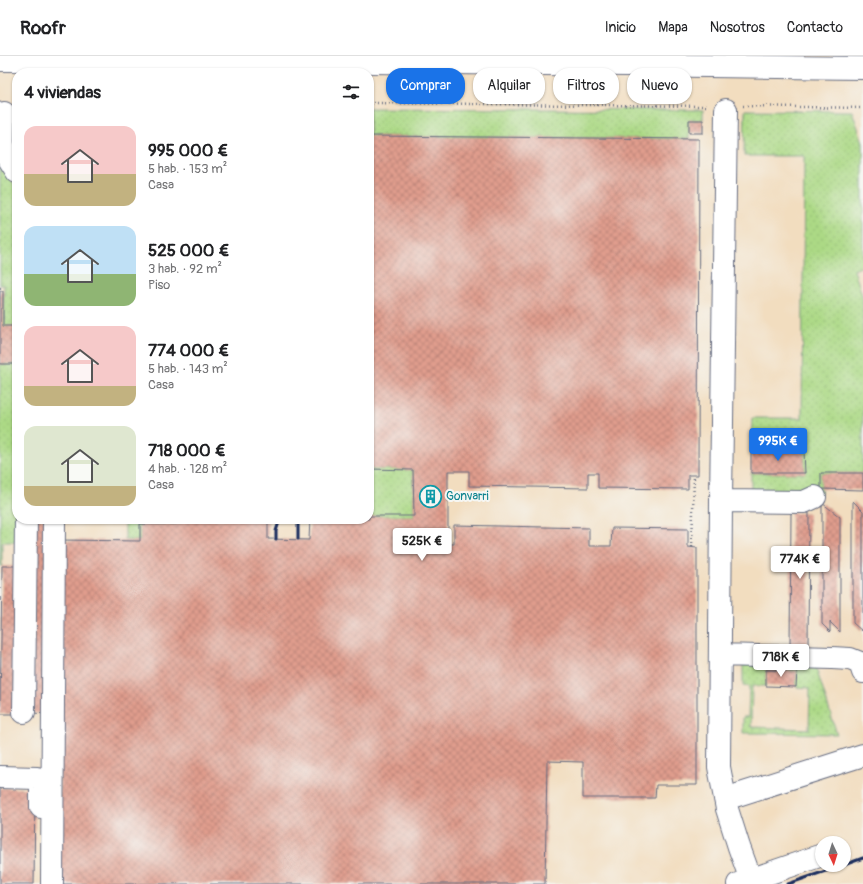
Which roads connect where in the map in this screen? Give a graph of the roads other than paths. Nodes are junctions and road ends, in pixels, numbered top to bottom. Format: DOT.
graph roads {
  1 [pos="381,59"];
  2 [pos="0,60"];
  3 [pos="863,68"];
  4 [pos="726,107"];
  5 [pos="4,113"];
  6 [pos="2,143"];
  7 [pos="12,164"];
  8 [pos="815,497"];
  9 [pos="721,501"];
  10 [pos="26,524"];
  11 [pos="54,524"];
  12 [pos="720,655"];
  13 [pos="863,672"];
  14 [pos="24,712"];
  15 [pos="863,755"];
  16 [pos="0,777"];
  17 [pos="725,799"];
  18 [pos="815,857"];
  19 [pos="744,882"];
  20 [pos="41,884"];
  21 [pos="52,884"];
  1 -- 2 [label="street"];
  1 -- 3 [label="street"];
  4 -- 9 [label="street"];
  5 -- 6 [label="street"];
  6 -- 7 [label="street"];
  8 -- 9 [label="street"];
  9 -- 12 [label="street"];
  10 -- 14 [label="street"];
  11 -- 21 [label="street"];
  12 -- 13 [label="street"];
  12 -- 17 [label="street"];
  15 -- 17 [label="street"];
  16 -- 20 [label="street"];
  17 -- 19 [label="street"];
  18 -- 19 [label="street"];
}
